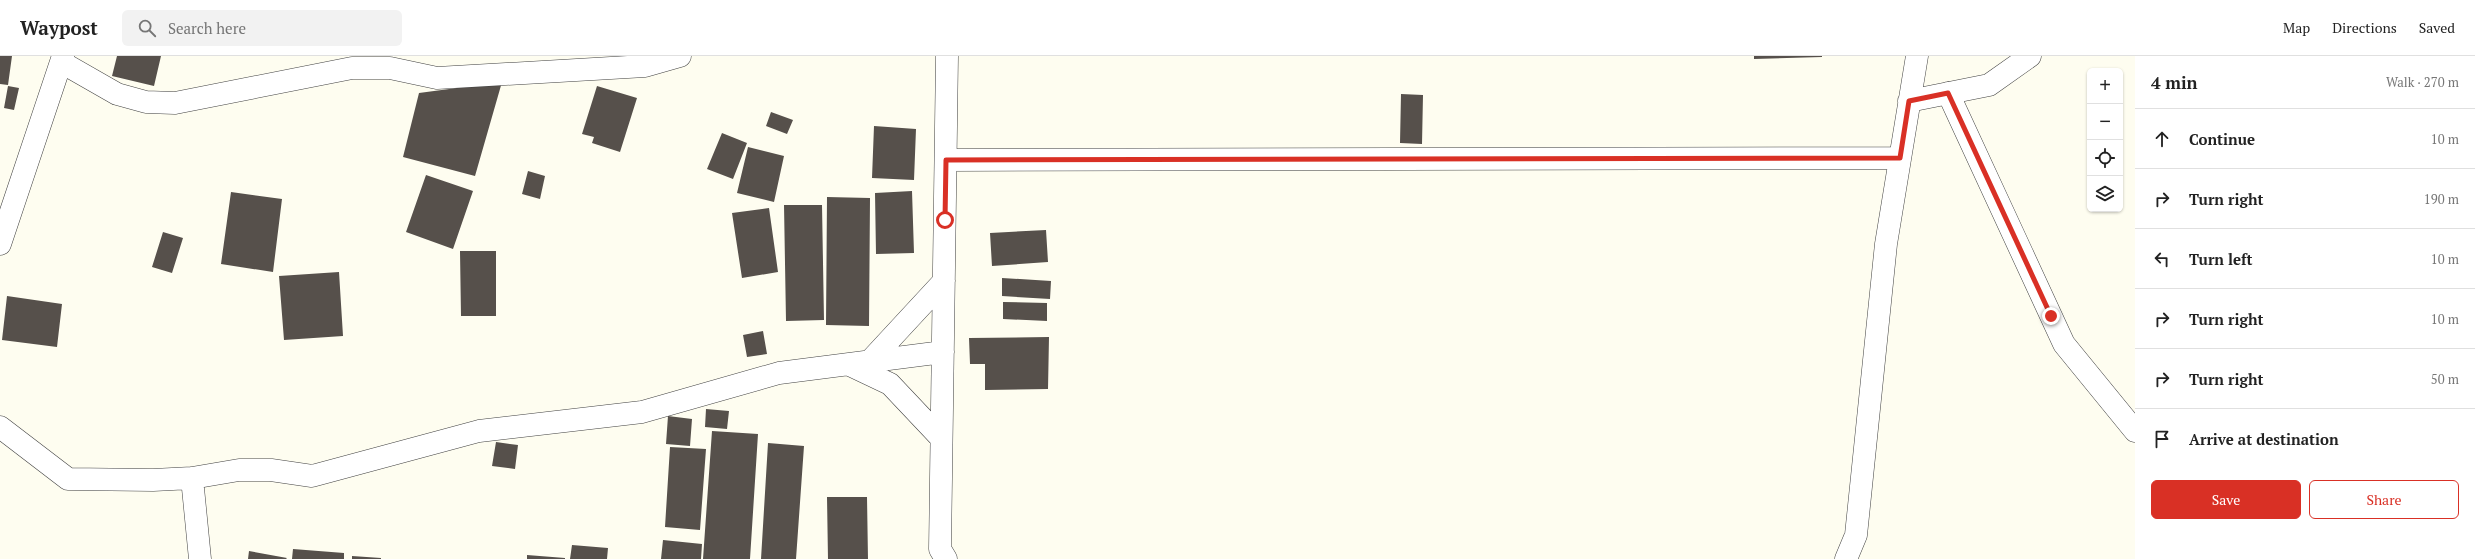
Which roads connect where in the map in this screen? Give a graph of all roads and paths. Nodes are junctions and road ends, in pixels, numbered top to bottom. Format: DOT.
graph roads {
  1 [pos="680,56"];
  2 [pos="947,56"];
  3 [pos="1916,56"];
  4 [pos="2030,56"];
  5 [pos="62,59"];
  6 [pos="1948,93"];
  7 [pos="1909,101"];
  8 [pos="1900,158"];
  9 [pos="946,160"];
  10 [pos="0,244"];
  11 [pos="944,281"];
  12 [pos="943,352"];
  13 [pos="860,364"];
  14 [pos="0,427"];
  15 [pos="2135,431"];
  16 [pos="941,438"];
  17 [pos="192,478"];
  18 [pos="200,559"];
  19 [pos="946,559"];
  20 [pos="1846,559"];
  1 -- 5 [label="street"];
  2 -- 9 [label="street"];
  3 -- 7 [label="street"];
  4 -- 6 [label="street"];
  5 -- 10 [label="street"];
  6 -- 7 [label="street"];
  6 -- 15 [label="street"];
  7 -- 8 [label="street"];
  8 -- 9 [label="street"];
  8 -- 20 [label="street"];
  9 -- 11 [label="street"];
  11 -- 12 [label="street"];
  11 -- 13 [label="street"];
  12 -- 13 [label="street"];
  12 -- 16 [label="street"];
  13 -- 16 [label="street"];
  13 -- 17 [label="street"];
  14 -- 17 [label="street"];
  16 -- 19 [label="street"];
  17 -- 18 [label="street"];
}
